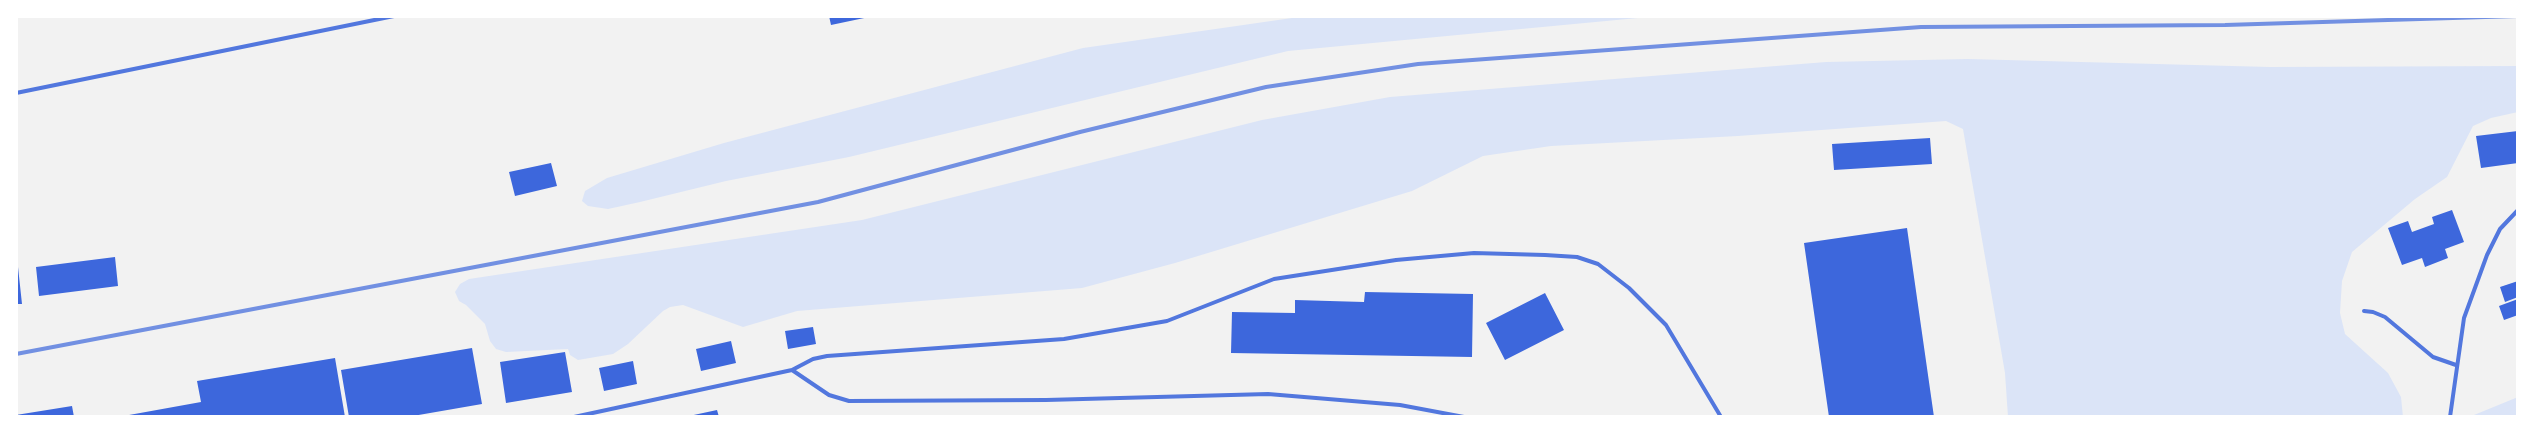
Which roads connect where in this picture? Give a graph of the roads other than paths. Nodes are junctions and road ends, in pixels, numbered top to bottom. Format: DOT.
graph roads {
  1 [pos="394,16"];
  2 [pos="16,93"];
  3 [pos="2518,210"];
  4 [pos="2364,311"];
  5 [pos="2456,365"];
  6 [pos="792,370"];
  7 [pos="574,417"];
  8 [pos="1464,417"];
  9 [pos="1721,417"];
  10 [pos="2450,417"];
  1 -- 2 [label="lane"];
  3 -- 5 [label="lane"];
  4 -- 5 [label="lane"];
  5 -- 10 [label="lane"];
  6 -- 7 [label="lane"];
  6 -- 8 [label="lane"];
  6 -- 9 [label="lane"];
}
